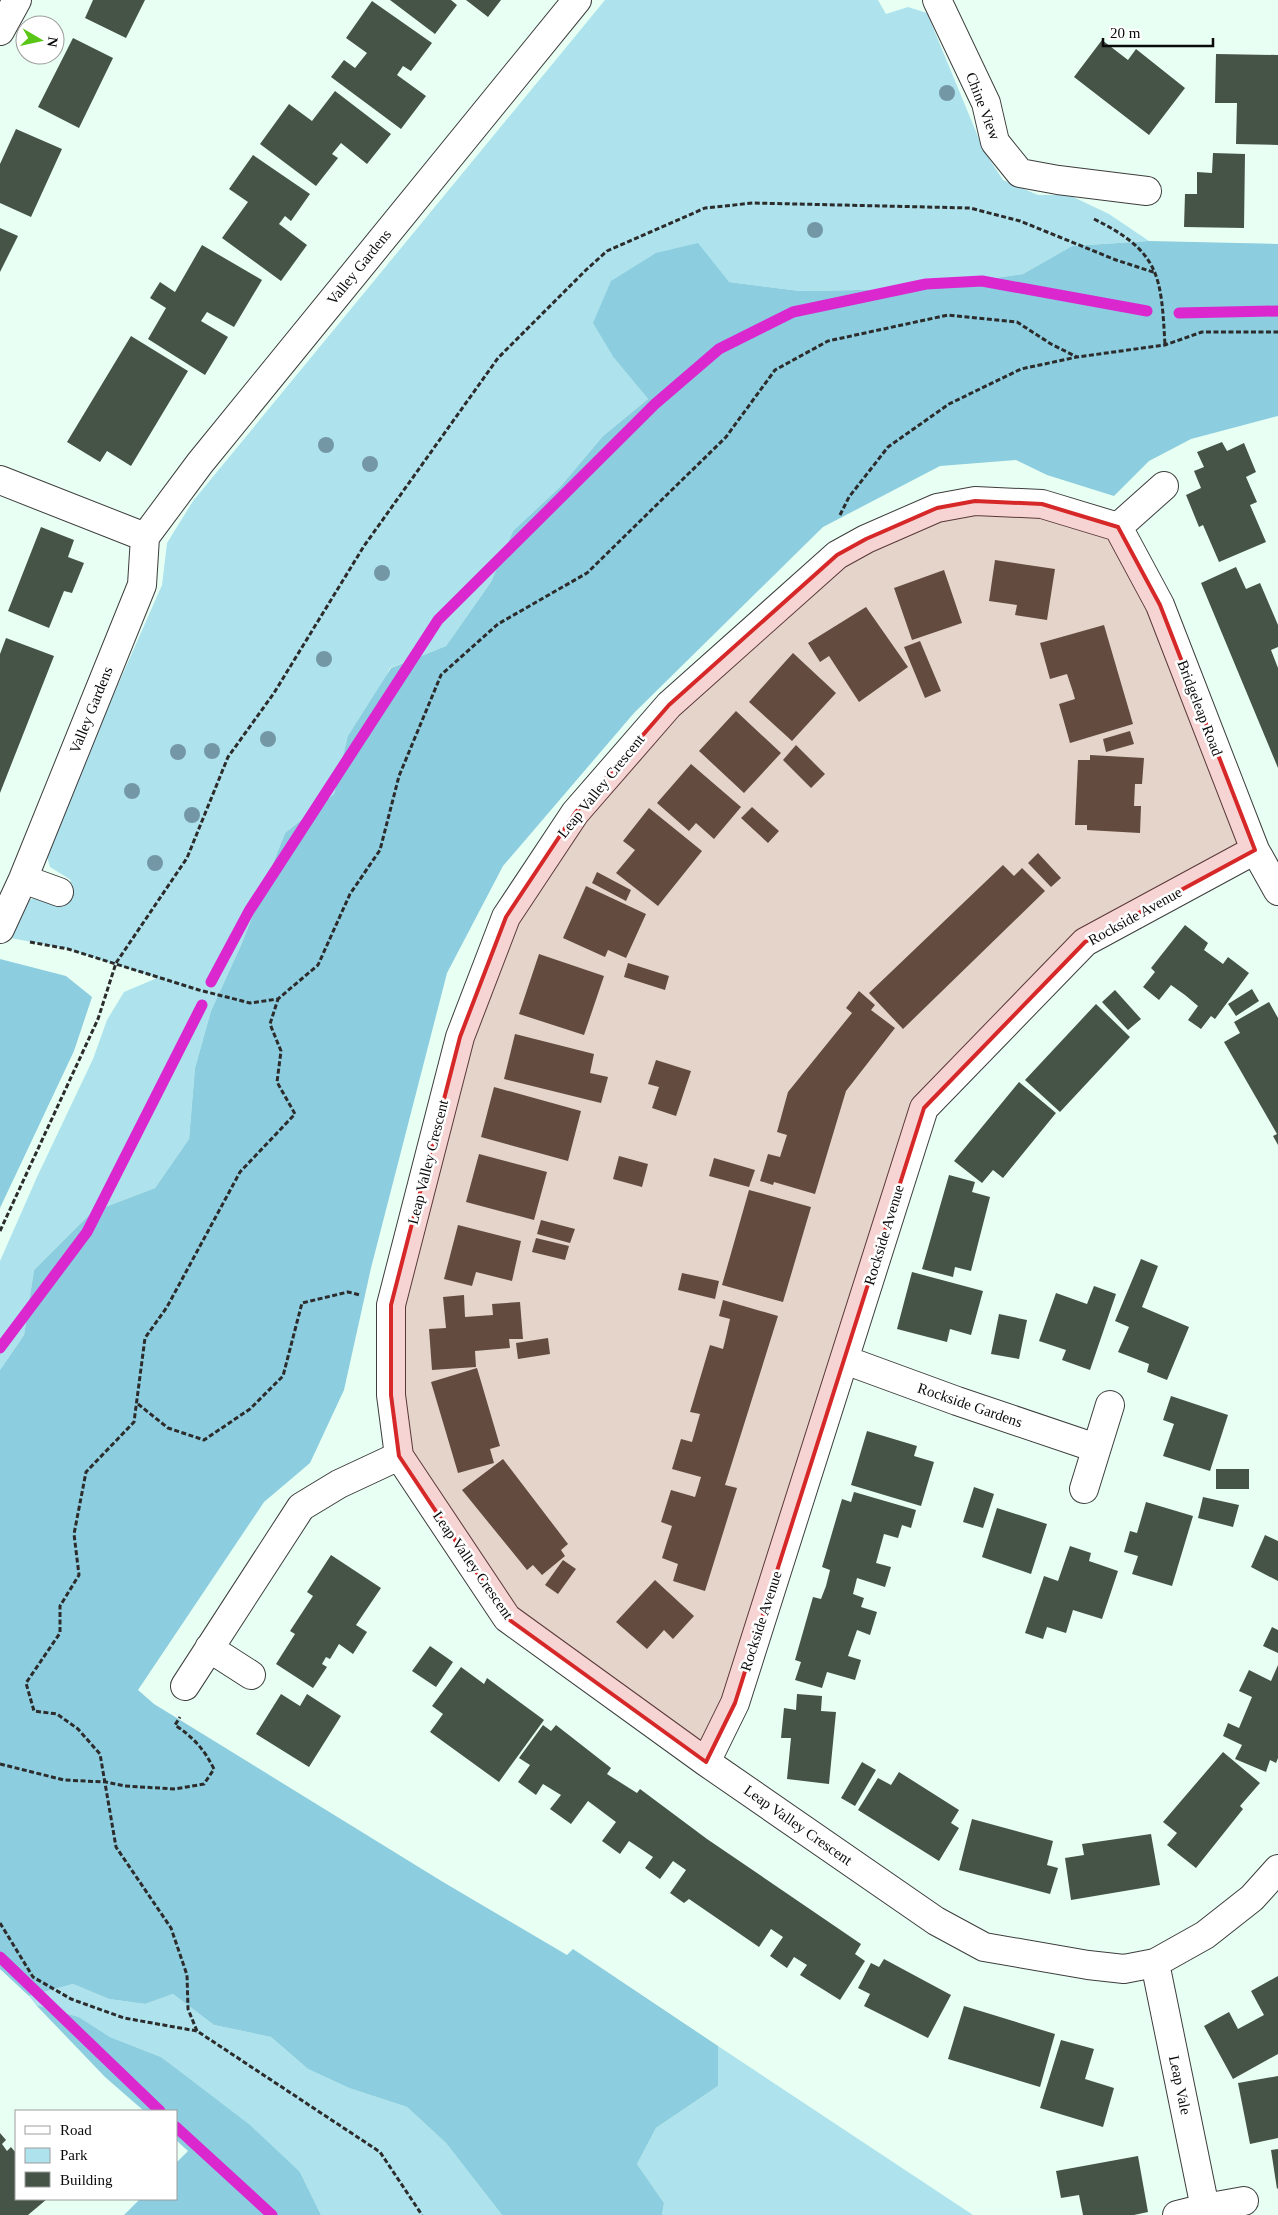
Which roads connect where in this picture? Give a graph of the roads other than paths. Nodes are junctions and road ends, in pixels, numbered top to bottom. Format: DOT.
graph roads {
  1 [pos="17,0"];
  2 [pos="578,0"];
  3 [pos="937,0"];
  4 [pos="0,31"];
  5 [pos="1147,191"];
  6 [pos="0,480"];
  7 [pos="1164,486"];
  8 [pos="1118,527"];
  9 [pos="145,537"];
  10 [pos="1255,850"];
  11 [pos="23,879"];
  12 [pos="1278,891"];
  13 [pos="59,892"];
  14 [pos="10,935"];
  15 [pos="845,1360"];
  16 [pos="1110,1405"];
  17 [pos="1096,1448"];
  18 [pos="399,1456"];
  19 [pos="1084,1489"];
  20 [pos="209,1648"];
  21 [pos="251,1675"];
  22 [pos="186,1686"];
  23 [pos="706,1762"];
  24 [pos="1278,1869"];
  25 [pos="1154,1963"];
  26 [pos="1244,2201"];
  27 [pos="1205,2208"];
  28 [pos="1177,2215"];
  1 -- 4 [label="street"];
  2 -- 9 [label="street, Valley Gardens"];
  3 -- 5 [label="street, Chine View"];
  6 -- 9 [label="street"];
  7 -- 8 [label="street"];
  8 -- 10 [label="street, Bridgeleap Road"];
  8 -- 18 [label="street, Leap Valley Crescent"];
  9 -- 11 [label="street, Valley Gardens"];
  10 -- 12 [label="street, Bridgeleap Road"];
  10 -- 15 [label="street, Rockside Avenue"];
  11 -- 13 [label="street"];
  11 -- 14 [label="street, Valley Gardens"];
  15 -- 17 [label="street, Rockside Gardens"];
  15 -- 23 [label="street, Rockside Avenue"];
  16 -- 17 [label="street"];
  17 -- 19 [label="street"];
  18 -- 20 [label="street"];
  18 -- 23 [label="street, Leap Valley Crescent"];
  20 -- 21 [label="street"];
  20 -- 22 [label="street"];
  23 -- 25 [label="street, Leap Valley Crescent"];
  24 -- 25 [label="street, Leap Valley Crescent"];
  25 -- 27 [label="street, Leap Vale"];
  26 -- 27 [label="street"];
  27 -- 28 [label="street"];
}
